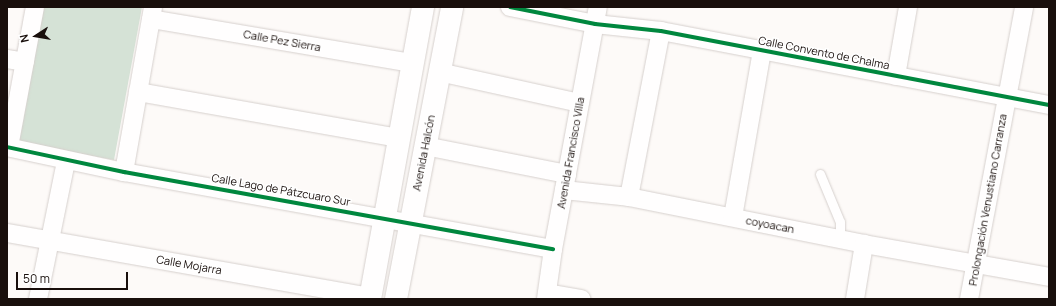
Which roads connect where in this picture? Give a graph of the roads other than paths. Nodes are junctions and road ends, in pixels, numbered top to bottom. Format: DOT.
graph roads {
  1 [pos="35,7"];
  2 [pos="422,7"];
  3 [pos="452,7"];
  4 [pos="510,7"];
  5 [pos="908,7"];
  6 [pos="1024,7"];
  7 [pos="152,13"];
  8 [pos="597,16"];
  9 [pos="661,31"];
  10 [pos="762,50"];
  11 [pos="7,59"];
  12 [pos="25,62"];
  13 [pos="412,63"];
  14 [pos="439,72"];
  15 [pos="896,76"];
  16 [pos="138,92"];
  17 [pos="1007,97"];
  18 [pos="580,103"];
  19 [pos="1049,105"];
  20 [pos="399,138"];
  21 [pos="425,146"];
  22 [pos="8,147"];
  23 [pos="66,160"];
  24 [pos="124,172"];
  25 [pos="820,174"];
  26 [pos="565,182"];
  27 [pos="629,197"];
  28 [pos="733,217"];
  29 [pos="384,218"];
  30 [pos="410,224"];
  31 [pos="7,233"];
  32 [pos="840,239"];
  33 [pos="50,242"];
  34 [pos="864,244"];
  35 [pos="553,249"];
  36 [pos="976,264"];
  37 [pos="1049,277"];
  38 [pos="547,296"];
  39 [pos="370,298"];
  40 [pos="38,299"];
  41 [pos="396,299"];
  42 [pos="581,299"];
  43 [pos="855,299"];
  44 [pos="969,299"];
  1 -- 12 [label="street"];
  2 -- 13 [label="street"];
  3 -- 14 [label="street, Avenida Halcón"];
  4 -- 8 [label="street"];
  5 -- 15 [label="street"];
  6 -- 17 [label="street, Prolongación Venustiano Carranza"];
  7 -- 13 [label="street, Calle Pez Sierra"];
  7 -- 16 [label="street"];
  8 -- 9 [label="street, Calle Convento de Chalma"];
  8 -- 18 [label="street, Avenida Francisco Villa"];
  9 -- 10 [label="street, Calle Convento de Chalma"];
  9 -- 27 [label="street"];
  10 -- 15 [label="street, Calle Convento de Chalma"];
  10 -- 28 [label="street"];
  11 -- 12 [label="street"];
  12 -- 22 [label="street"];
  13 -- 20 [label="street"];
  14 -- 18 [label="street"];
  14 -- 21 [label="street, Avenida Halcón"];
  15 -- 17 [label="street, Calle Convento de Chalma"];
  16 -- 20 [label="street"];
  16 -- 24 [label="street"];
  17 -- 19 [label="street, Calle Convento de Chalma"];
  17 -- 36 [label="street, Prolongación Venustiano Carranza"];
  18 -- 26 [label="street, Avenida Francisco Villa"];
  20 -- 29 [label="street"];
  21 -- 26 [label="street, coyoacan"];
  21 -- 30 [label="street, Avenida Halcón"];
  22 -- 23 [label="street, Calle Lago de Pátzcuaro Sur"];
  23 -- 24 [label="street, Calle Lago de Pátzcuaro Sur"];
  23 -- 33 [label="street"];
  24 -- 29 [label="street, Calle Lago de Pátzcuaro Sur"];
  25 -- 32 [label="lane"];
  26 -- 27 [label="street, coyoacan"];
  26 -- 35 [label="street, Avenida Francisco Villa"];
  27 -- 28 [label="street, coyoacan"];
  28 -- 32 [label="street, coyoacan"];
  29 -- 30 [label="street, Calle Lago de Pátzcuaro Sur"];
  29 -- 39 [label="street"];
  30 -- 35 [label="street, Calle Lago de Pátzcuaro Sur"];
  30 -- 41 [label="street, Avenida Halcón"];
  31 -- 33 [label="street, Calle Mojarra"];
  32 -- 34 [label="street, coyoacan"];
  33 -- 39 [label="street, Calle Mojarra"];
  33 -- 40 [label="street"];
  34 -- 36 [label="street, coyoacan"];
  34 -- 43 [label="street"];
  35 -- 38 [label="street, Avenida Francisco Villa"];
  36 -- 37 [label="street, coyoacan"];
  36 -- 44 [label="street, Prolongación Venustiano Carranza"];
  38 -- 42 [label="street"];
}
